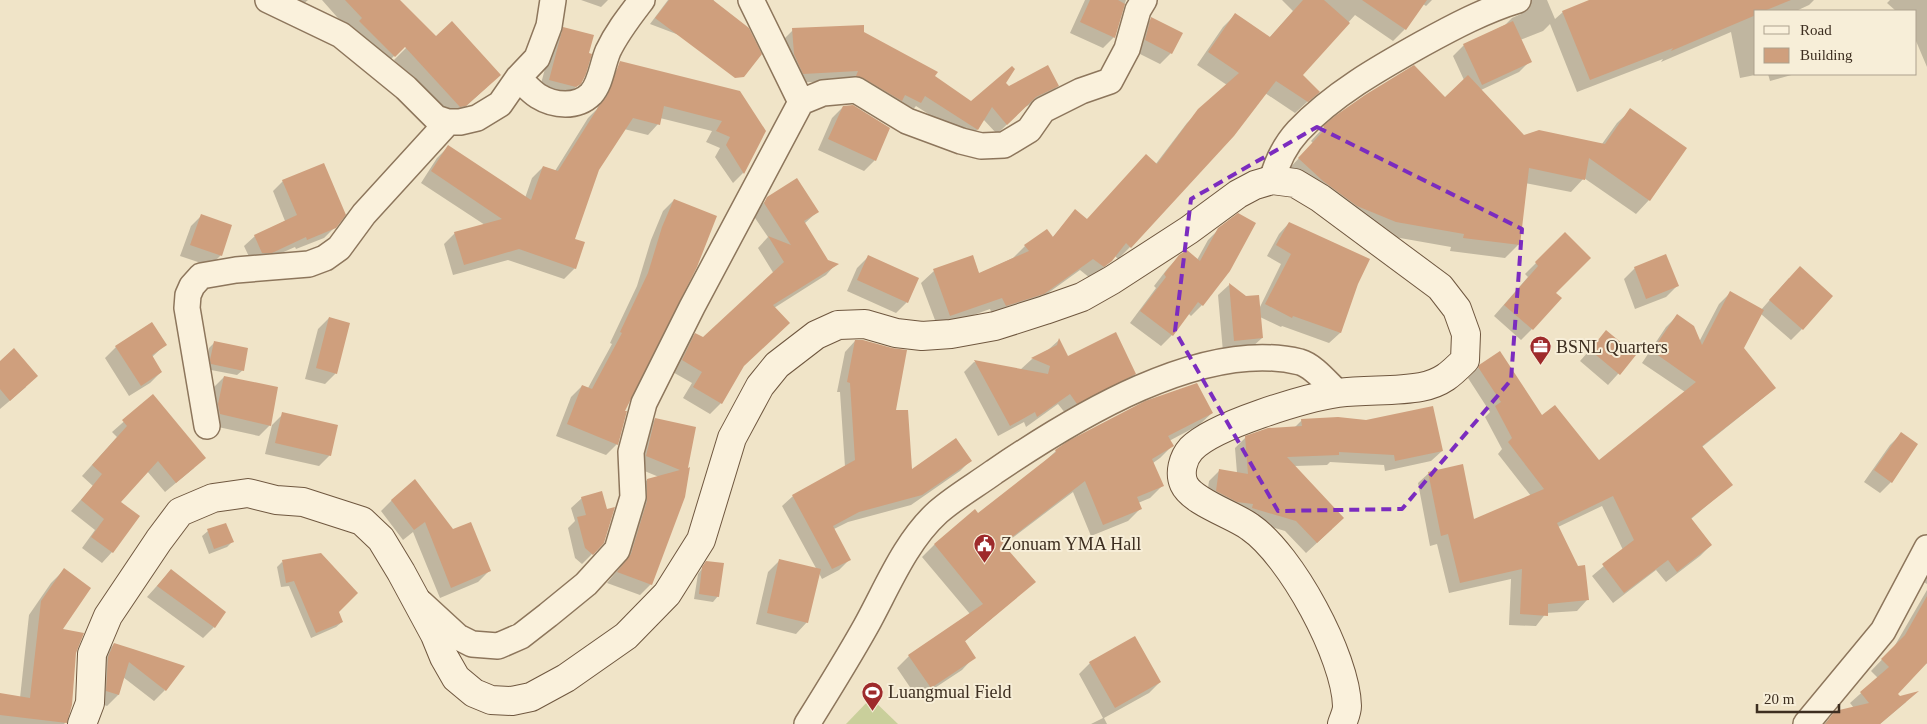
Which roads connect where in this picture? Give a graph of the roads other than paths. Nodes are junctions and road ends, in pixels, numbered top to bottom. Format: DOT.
graph roads {
  1 [pos="268,0"];
  2 [pos="553,0"];
  3 [pos="642,0"];
  4 [pos="751,0"];
  5 [pos="1144,0"];
  6 [pos="1518,0"];
  7 [pos="518,78"];
  8 [pos="801,102"];
  9 [pos="448,122"];
  10 [pos="1272,180"];
  11 [pos="1338,393"];
  12 [pos="208,426"];
  13 [pos="1927,548"];
  14 [pos="416,598"];
  15 [pos="82,724"];
  16 [pos="807,724"];
  17 [pos="1342,724"];
  18 [pos="1806,724"];
  1 -- 9 [label="street"];
  2 -- 7 [label="street"];
  3 -- 7 [label="street"];
  4 -- 8 [label="street"];
  5 -- 8 [label="street"];
  6 -- 10 [label="street"];
  7 -- 9 [label="street"];
  8 -- 14 [label="street"];
  9 -- 12 [label="street"];
  10 -- 11 [label="street"];
  10 -- 14 [label="street"];
  11 -- 16 [label="street"];
  11 -- 17 [label="street"];
  13 -- 18 [label="street"];
  14 -- 15 [label="street"];
}
